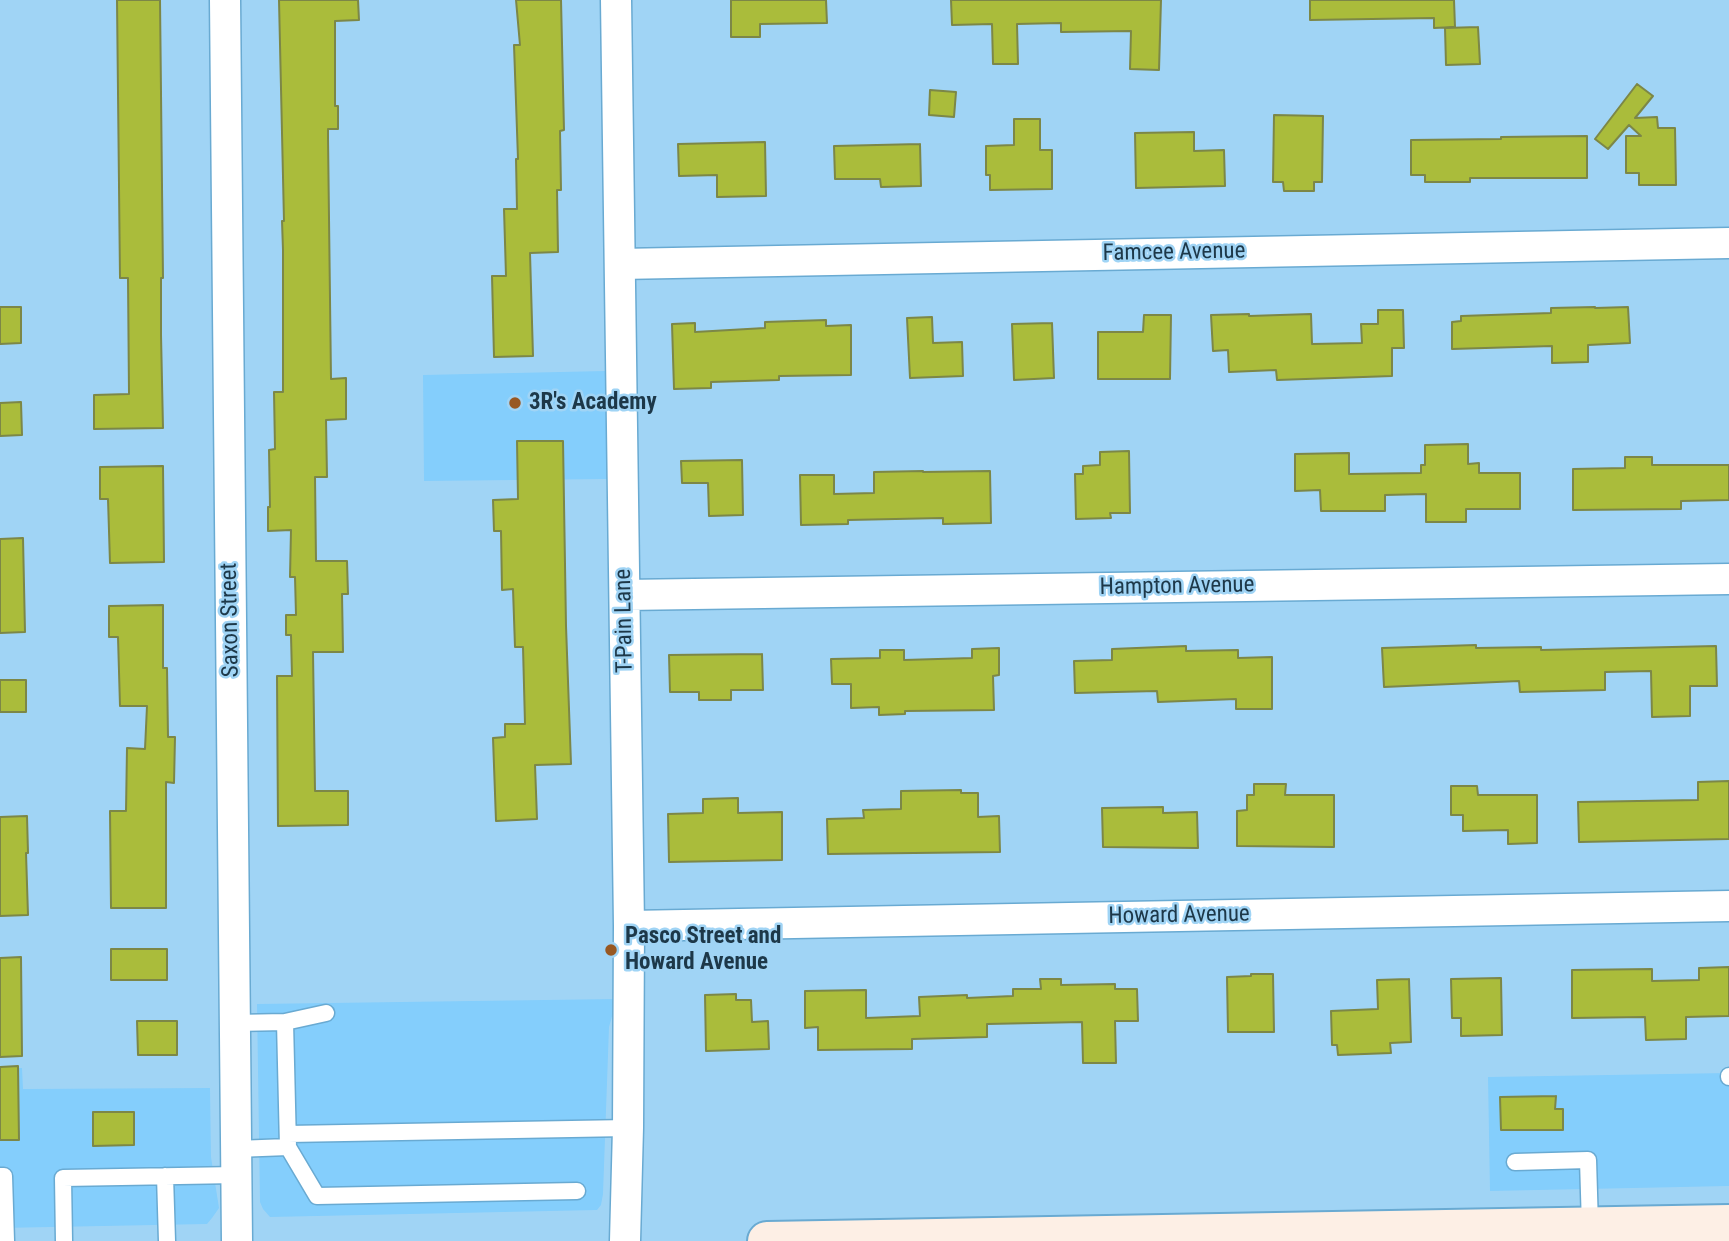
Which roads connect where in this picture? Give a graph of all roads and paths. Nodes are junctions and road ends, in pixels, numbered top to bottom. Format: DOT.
graph roads {
  1 [pos="225,0"];
  2 [pos="616,0"];
  3 [pos="1729,243"];
  4 [pos="620,264"];
  5 [pos="1729,579"];
  6 [pos="625,596"];
  7 [pos="1729,906"];
  8 [pos="629,926"];
  9 [pos="326,1013"];
  10 [pos="285,1022"];
  11 [pos="235,1023"];
  12 [pos="628,1128"];
  13 [pos="288,1141"];
  14 [pos="236,1162"];
  15 [pos="1515,1162"];
  16 [pos="0,1176"];
  17 [pos="165,1177"];
  18 [pos="577,1191"];
  19 [pos="1729,1224"];
  20 [pos="1590,1226"];
  21 [pos="1025,1239"];
  22 [pos="6,1241"];
  23 [pos="64,1241"];
  24 [pos="167,1241"];
  25 [pos="237,1241"];
  26 [pos="625,1241"];
  27 [pos="767,1241"];
  1 -- 11 [label="street, Saxon Street"];
  2 -- 4 [label="street, T-Pain Lane"];
  3 -- 4 [label="street, Famcee Avenue"];
  4 -- 6 [label="street, T-Pain Lane"];
  5 -- 6 [label="street, Hampton Avenue"];
  6 -- 8 [label="street, T-Pain Lane"];
  7 -- 8 [label="street, Howard Avenue"];
  8 -- 12 [label="street, T-Pain Lane"];
  9 -- 10 [label="lane"];
  10 -- 11 [label="lane"];
  10 -- 13 [label="lane"];
  11 -- 14 [label="street, Saxon Street"];
  12 -- 13 [label="lane"];
  12 -- 26 [label="street, T-Pain Lane"];
  13 -- 14 [label="lane"];
  13 -- 18 [label="lane"];
  14 -- 17 [label="lane"];
  14 -- 25 [label="street, Saxon Street"];
  15 -- 20 [label="lane"];
  16 -- 22 [label="lane"];
  17 -- 23 [label="lane"];
  17 -- 24 [label="lane"];
  19 -- 20 [label="main road"];
  20 -- 21 [label="main road"];
  21 -- 27 [label="main road"];
}
